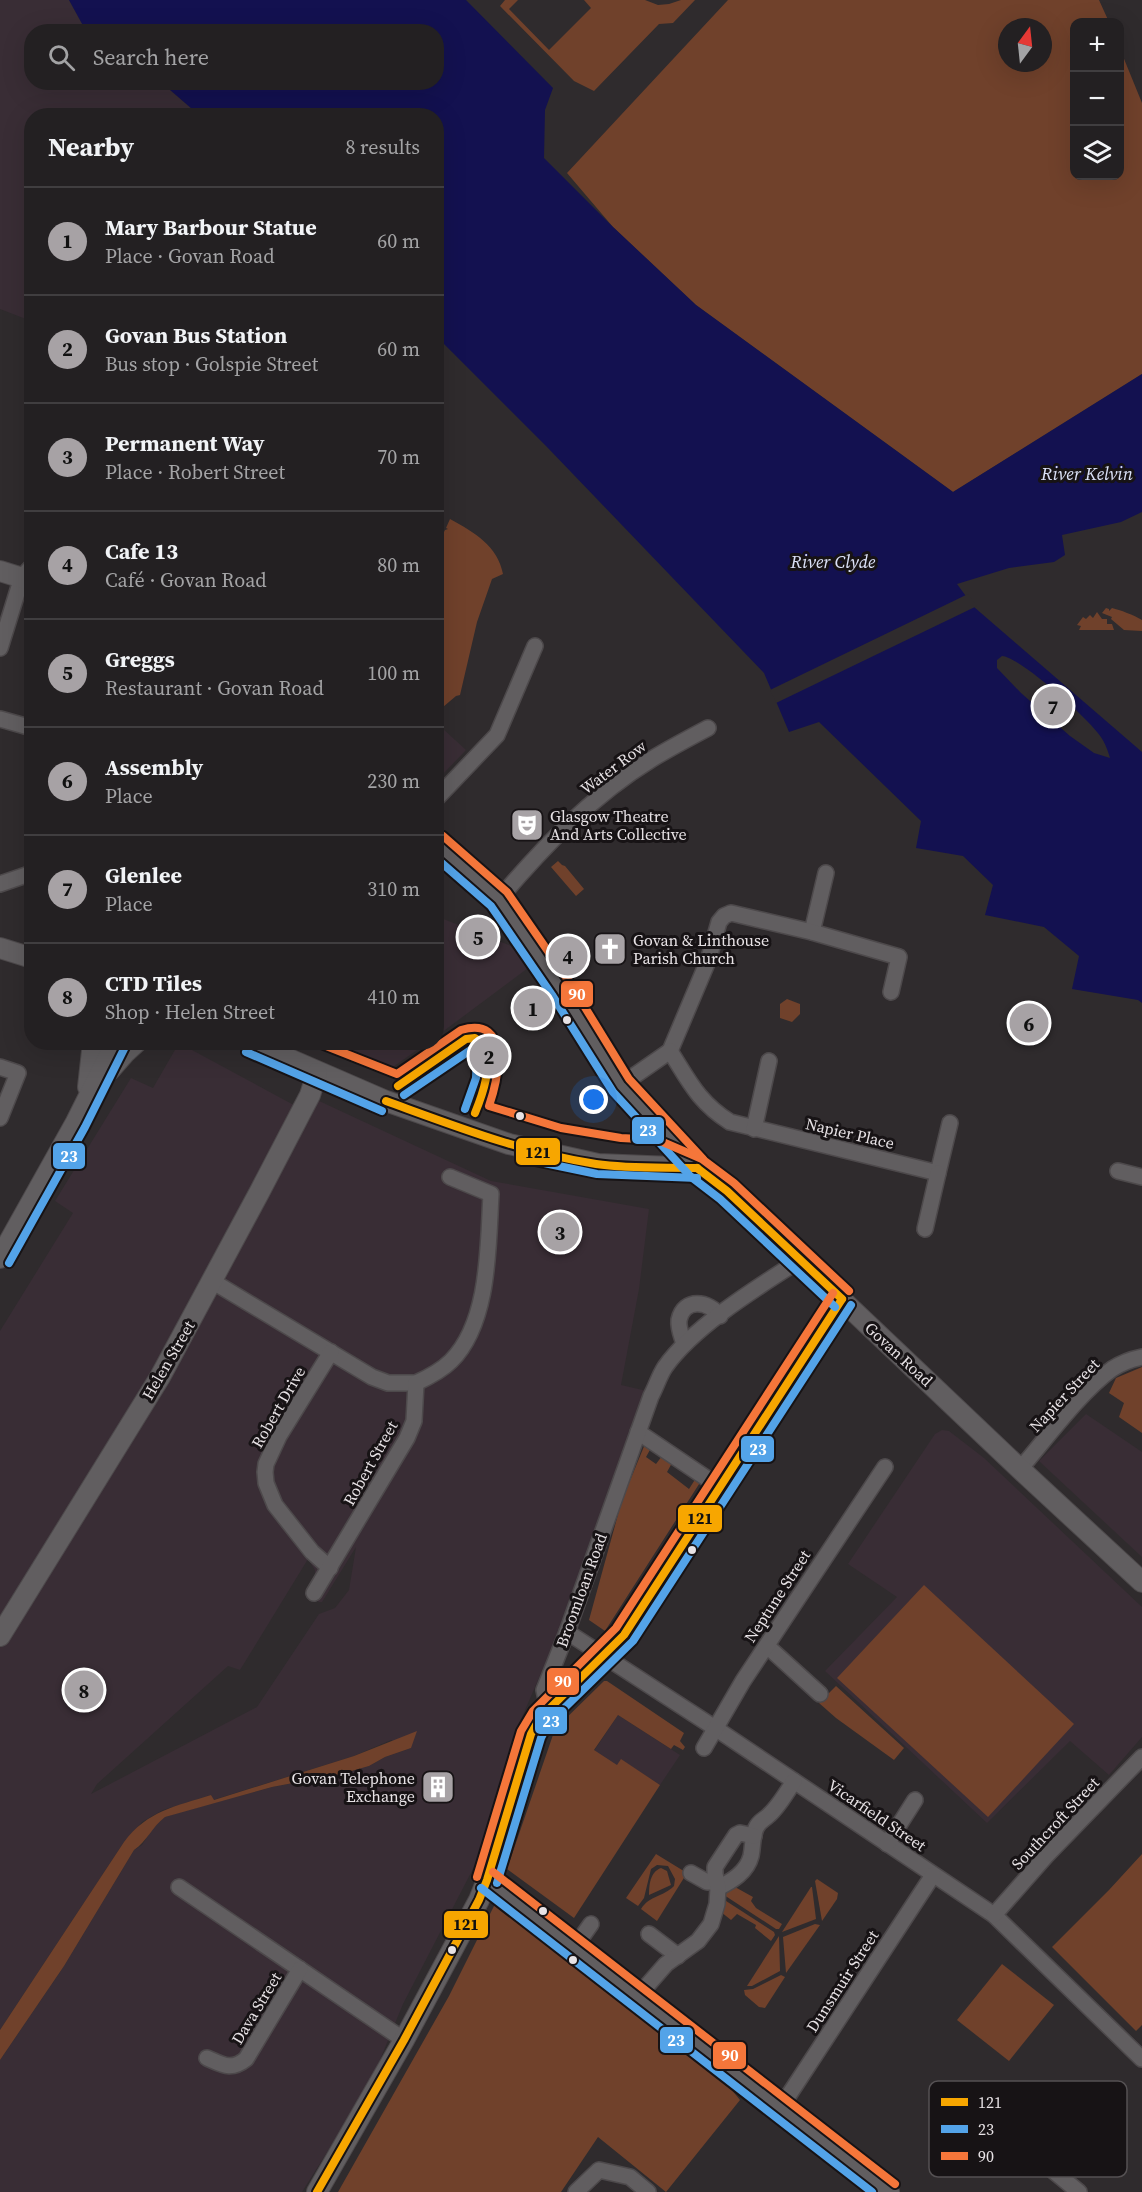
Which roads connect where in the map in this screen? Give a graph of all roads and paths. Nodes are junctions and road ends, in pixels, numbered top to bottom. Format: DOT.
graph roads {
  1 [pos="0,571"];
  2 [pos="24,574"];
  3 [pos="24,585"];
  4 [pos="535,646"];
  5 [pos="0,648"];
  6 [pos="0,719"];
  7 [pos="24,726"];
  8 [pos="708,728"];
  9 [pos="444,791"];
  10 [pos="444,853"];
  11 [pos="826,873"];
  12 [pos="24,876"];
  13 [pos="0,884"];
  14 [pos="500,899"];
  15 [pos="812,932"];
  16 [pos="0,948"];
  17 [pos="24,956"];
  18 [pos="891,992"];
  19 [pos="92,1050"];
  20 [pos="99,1050"];
  21 [pos="112,1050"];
  22 [pos="128,1050"];
  23 [pos="267,1050"];
  24 [pos="670,1052"];
  25 [pos="769,1061"];
  26 [pos="0,1067"];
  27 [pos="317,1073"];
  28 [pos="621,1085"];
  29 [pos="87,1099"];
  30 [pos="0,1118"];
  31 [pos="950,1123"];
  32 [pos="754,1129"];
  33 [pos="697,1168"];
  34 [pos="1118,1171"];
  35 [pos="938,1173"];
  36 [pos="450,1177"];
  37 [pos="1142,1177"];
  38 [pos="926,1229"];
  39 [pos="0,1258"];
  40 [pos="800,1260"];
  41 [pos="212,1281"];
  42 [pos="842,1299"];
  43 [pos="720,1316"];
  44 [pos="684,1344"];
  45 [pos="331,1352"];
  46 [pos="1142,1357"];
  47 [pos="416,1383"];
  48 [pos="638,1432"];
  49 [pos="885,1467"];
  50 [pos="1020,1469"];
  51 [pos="721,1488"];
  52 [pos="330,1568"];
  53 [pos="1142,1582"];
  54 [pos="314,1593"];
  55 [pos="567,1632"];
  56 [pos="0,1636"];
  57 [pos="767,1646"];
  58 [pos="605,1656"];
  59 [pos="820,1694"];
  60 [pos="548,1708"];
  61 [pos="715,1728"];
  62 [pos="704,1748"];
  63 [pos="1142,1757"];
  64 [pos="794,1781"];
  65 [pos="915,1800"];
  66 [pos="754,1836"];
  67 [pos="886,1844"];
  68 [pos="691,1873"];
  69 [pos="933,1875"];
  70 [pos="487,1880"];
  71 [pos="717,1885"];
  72 [pos="179,1887"];
  73 [pos="994,1915"];
  74 [pos="591,1924"];
  75 [pos="649,1934"];
  76 [pos="574,1947"];
  77 [pos="678,1956"];
  78 [pos="300,1969"];
  79 [pos="638,1996"];
  80 [pos="404,2040"];
  81 [pos="207,2058"];
  82 [pos="1142,2059"];
  83 [pos="781,2107"];
  84 [pos="1060,2177"];
  85 [pos="317,2192"];
  86 [pos="576,2192"];
  87 [pos="648,2192"];
  88 [pos="889,2192"];
  89 [pos="1078,2192"];
  1 -- 2 [label="street"];
  3 -- 5 [label="street"];
  4 -- 9 [label="street"];
  6 -- 7 [label="street"];
  8 -- 14 [label="street, Water Row"];
  10 -- 14 [label="street, Govan Road"];
  11 -- 15 [label="street"];
  12 -- 13 [label="street"];
  14 -- 28 [label="street, Govan Road"];
  15 -- 18 [label="street"];
  15 -- 24 [label="street"];
  16 -- 17 [label="street"];
  19 -- 29 [label="street"];
  20 -- 29 [label="street"];
  21 -- 29 [label="street"];
  22 -- 29 [label="street"];
  23 -- 27 [label="street"];
  24 -- 28 [label="street"];
  24 -- 32 [label="street, Napier Place"];
  25 -- 32 [label="street"];
  26 -- 30 [label="street"];
  27 -- 33 [label="street"];
  27 -- 41 [label="street, Helen Street"];
  28 -- 33 [label="street, Govan Road"];
  29 -- 39 [label="street"];
  31 -- 35 [label="street"];
  32 -- 35 [label="street, Napier Place"];
  33 -- 40 [label="street, Govan Road"];
  34 -- 37 [label="street"];
  35 -- 38 [label="street"];
  36 -- 47 [label="street"];
  40 -- 42 [label="street, Govan Road"];
  40 -- 43 [label="street, Broomloan Road"];
  41 -- 45 [label="street"];
  41 -- 56 [label="street, Helen Street"];
  42 -- 50 [label="street, Govan Road"];
  42 -- 51 [label="street"];
  43 -- 44 [label="street, Broomloan Road"];
  43 -- 44 [label="street"];
  44 -- 48 [label="street, Broomloan Road"];
  45 -- 47 [label="street"];
  45 -- 52 [label="street, Robert Drive"];
  46 -- 50 [label="street, Napier Street"];
  47 -- 52 [label="street, Robert Street"];
  48 -- 51 [label="street"];
  48 -- 55 [label="street, Broomloan Road"];
  49 -- 57 [label="street, Neptune Street"];
  50 -- 53 [label="street, Govan Road"];
  51 -- 58 [label="street"];
  52 -- 54 [label="street, Robert Street"];
  55 -- 58 [label="street, Vicarfield Street"];
  55 -- 60 [label="street, Broomloan Road"];
  57 -- 59 [label="street"];
  57 -- 61 [label="street, Neptune Street"];
  58 -- 60 [label="street"];
  58 -- 61 [label="street, Vicarfield Street"];
  60 -- 70 [label="street"];
  61 -- 62 [label="street, Neptune Street"];
  61 -- 64 [label="street, Vicarfield Street"];
  63 -- 73 [label="street, Southcroft Street"];
  64 -- 66 [label="street"];
  64 -- 67 [label="street, Vicarfield Street"];
  65 -- 67 [label="street"];
  66 -- 71 [label="street"];
  66 -- 71 [label="street"];
  67 -- 69 [label="street, Vicarfield Street"];
  68 -- 71 [label="street"];
  69 -- 73 [label="street, Vicarfield Street"];
  69 -- 83 [label="street, Dunsmuir Street"];
  70 -- 76 [label="street"];
  70 -- 80 [label="street"];
  71 -- 77 [label="street"];
  72 -- 78 [label="street, Dava Street"];
  73 -- 82 [label="street, Vicarfield Street"];
  74 -- 76 [label="street"];
  75 -- 77 [label="street"];
  76 -- 79 [label="street"];
  77 -- 79 [label="street"];
  78 -- 80 [label="street, Dava Street"];
  78 -- 81 [label="street, Dava Street"];
  79 -- 83 [label="street"];
  80 -- 85 [label="street"];
  83 -- 88 [label="street"];
  84 -- 89 [label="street"];
  86 -- 87 [label="street"];
}
